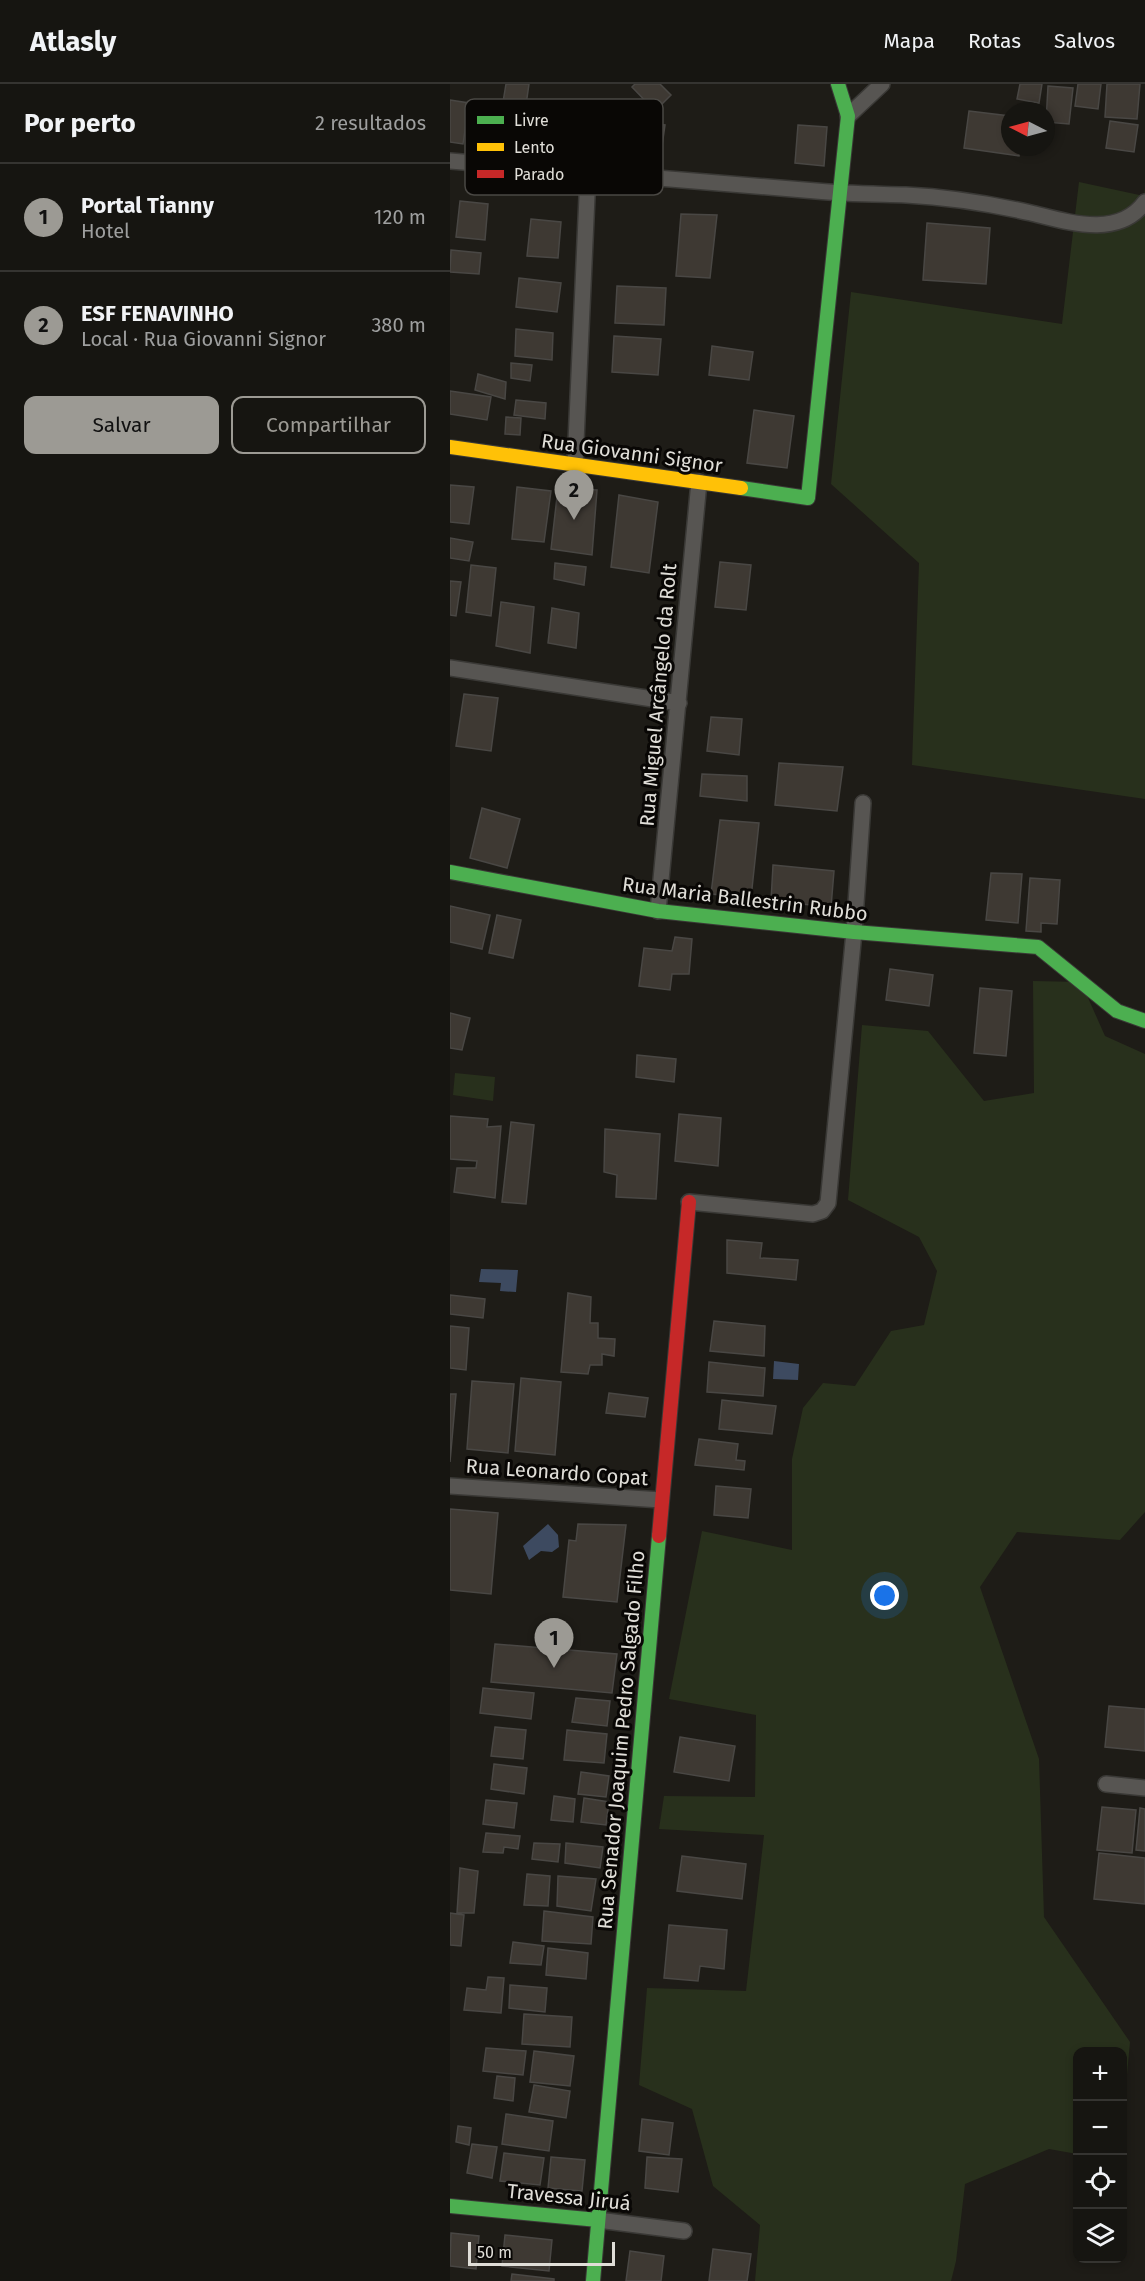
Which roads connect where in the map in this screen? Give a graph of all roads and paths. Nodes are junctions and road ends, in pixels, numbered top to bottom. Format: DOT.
graph roads {
  1 [pos="838,84"];
  2 [pos="882,84"];
  3 [pos="848,117"];
  4 [pos="450,161"];
  5 [pos="465,162"];
  6 [pos="663,180"];
  7 [pos="840,193"];
  8 [pos="587,195"];
  9 [pos="1145,202"];
  10 [pos="450,447"];
  11 [pos="575,464"];
  12 [pos="699,482"];
  13 [pos="450,668"];
  14 [pos="679,704"];
  15 [pos="862,803"];
  16 [pos="450,872"];
  17 [pos="658,912"];
  18 [pos="854,932"];
  19 [pos="1145,1021"];
  20 [pos="688,1202"];
  21 [pos="450,1486"];
  22 [pos="661,1500"];
  23 [pos="1106,1784"];
  24 [pos="1145,1788"];
  25 [pos="450,2206"];
  26 [pos="598,2220"];
  27 [pos="684,2231"];
  28 [pos="593,2281"];
  1 -- 3 [label="street"];
  2 -- 3 [label="street"];
  3 -- 7 [label="street"];
  4 -- 5 [label="street"];
  6 -- 7 [label="street"];
  7 -- 9 [label="street"];
  7 -- 12 [label="street, Rua Giovanni Signor"];
  8 -- 11 [label="street"];
  10 -- 11 [label="street, Rua Giovanni Signor"];
  11 -- 12 [label="street, Rua Giovanni Signor"];
  12 -- 14 [label="street, Rua Miguel Arcângelo da Rolt"];
  13 -- 14 [label="street"];
  14 -- 17 [label="street, Rua Miguel Arcângelo da Rolt"];
  15 -- 18 [label="street"];
  16 -- 17 [label="street, Rua Maria Ballestrin Rubbo"];
  17 -- 18 [label="street, Rua Maria Ballestrin Rubbo"];
  18 -- 19 [label="street, Rua Maria Ballestrin Rubbo"];
  18 -- 20 [label="street"];
  20 -- 22 [label="street, Rua Senador Joaquim Pedro Salgado Filho"];
  21 -- 22 [label="street, Rua Leonardo Copat"];
  22 -- 26 [label="street, Rua Senador Joaquim Pedro Salgado Filho"];
  23 -- 24 [label="street"];
  25 -- 26 [label="street, Travessa Jiruá"];
  26 -- 27 [label="street, Travessa Jiruá"];
  26 -- 28 [label="street, Rua Senador Joaquim Pedro Salgado Filho"];
}
